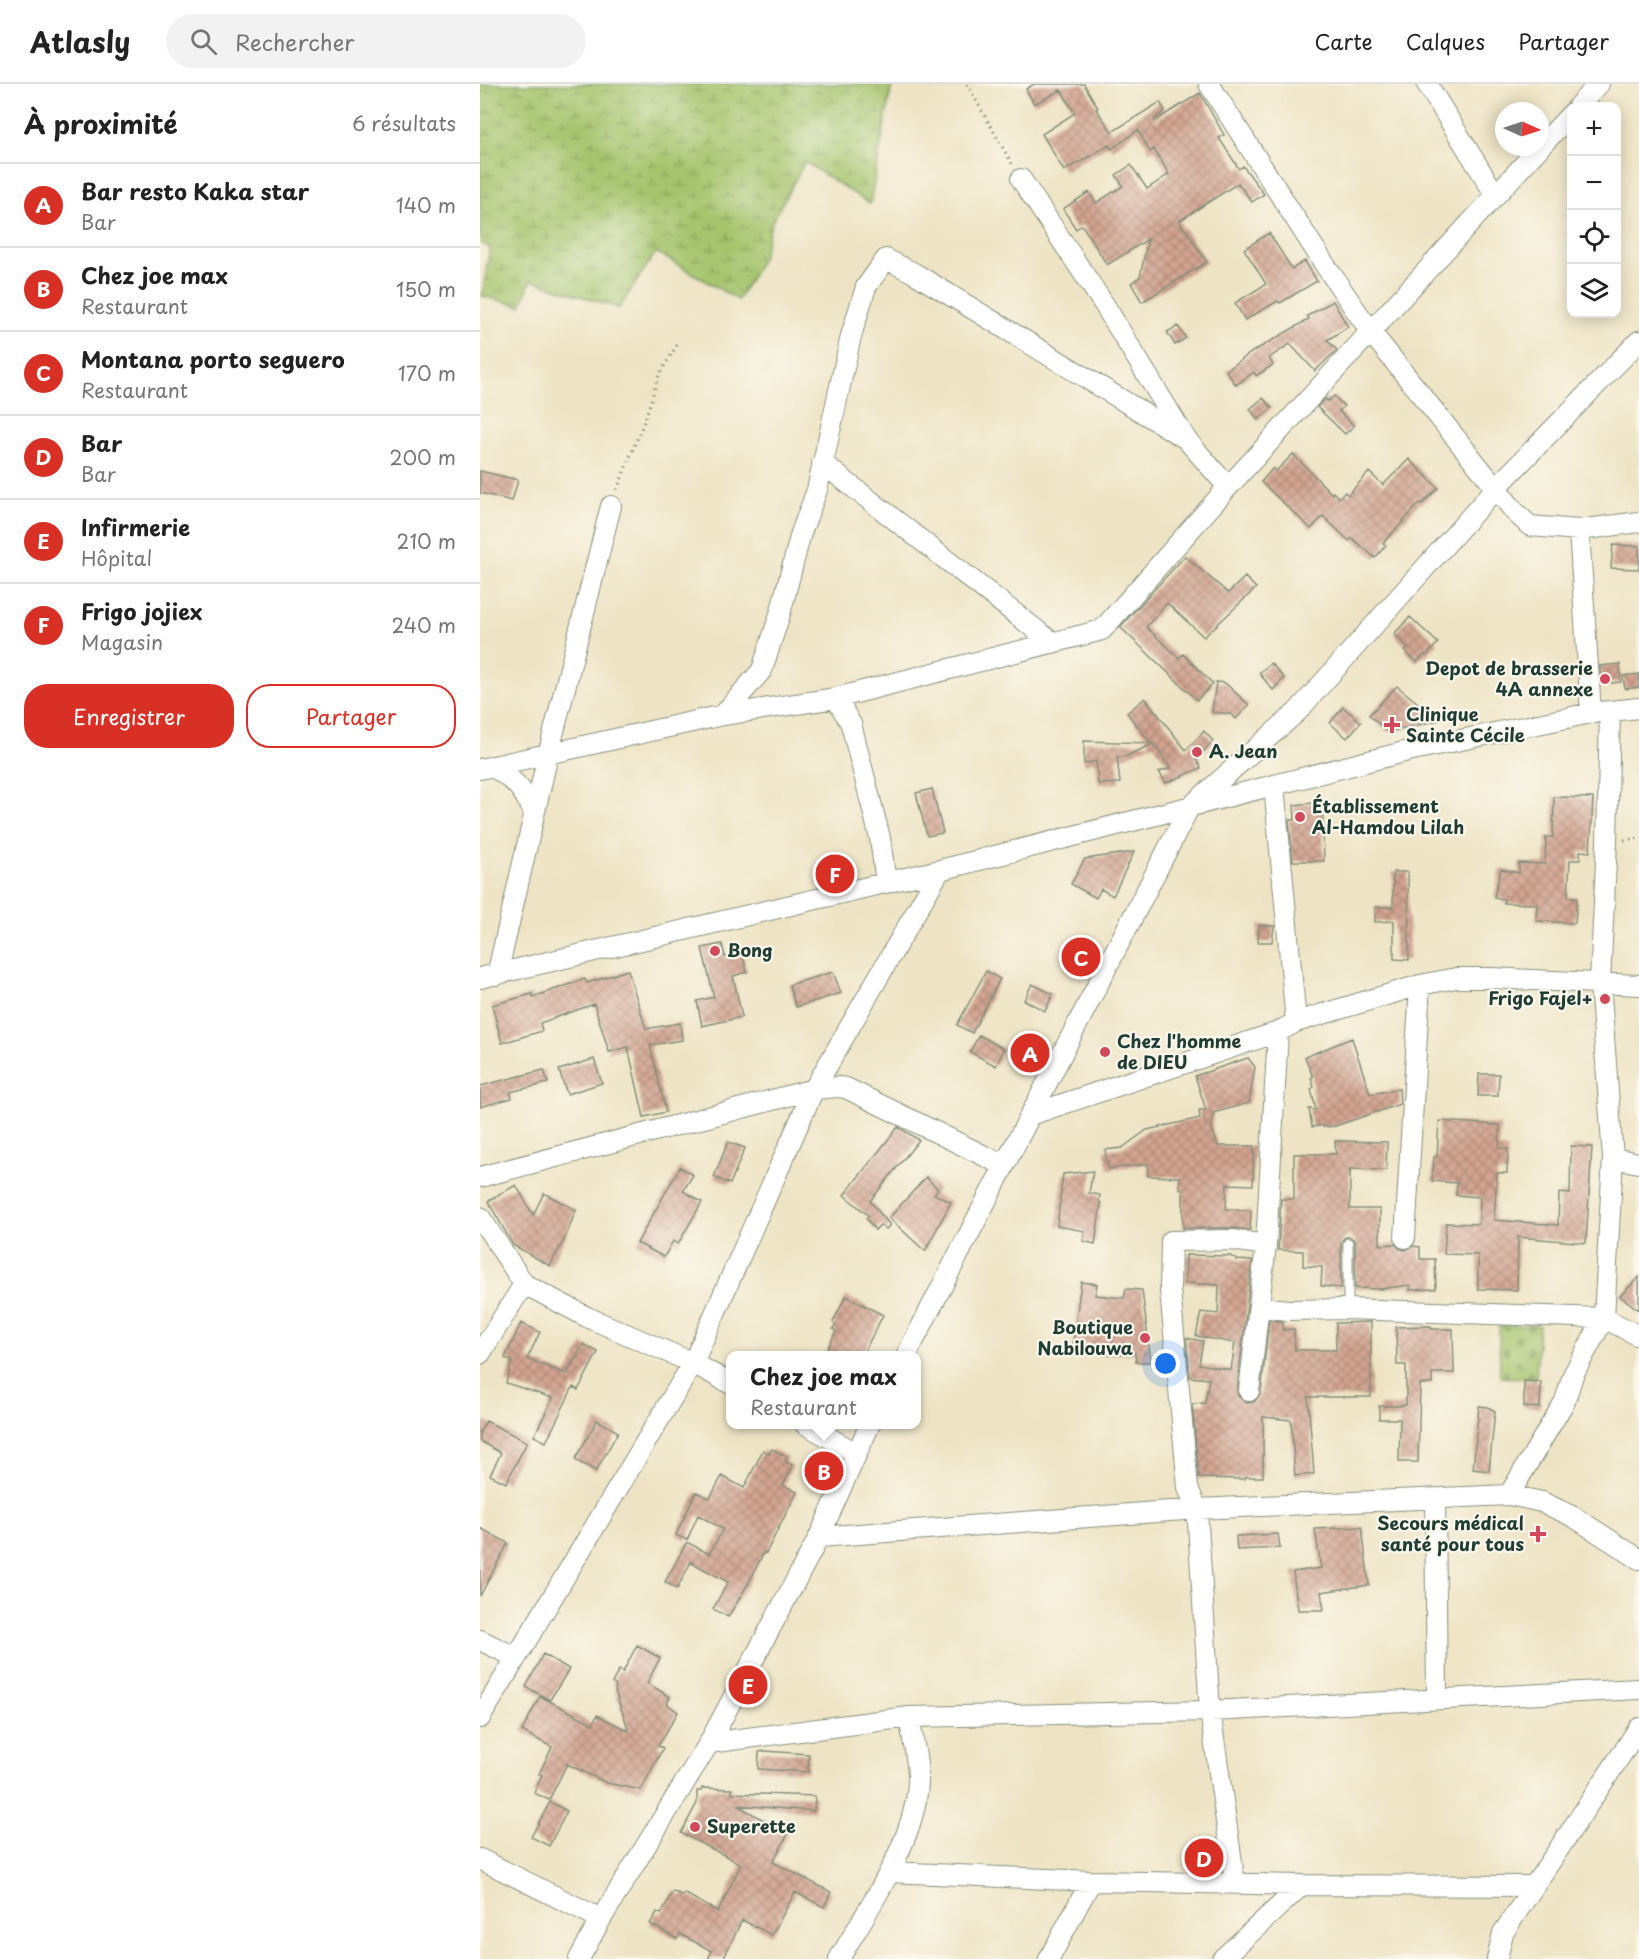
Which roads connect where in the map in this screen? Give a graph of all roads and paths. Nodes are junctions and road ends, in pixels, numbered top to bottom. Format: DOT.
graph roads {
  1 [pos="967,84"];
  2 [pos="1209,84"];
  3 [pos="1427,84"];
  4 [pos="1599,84"];
  5 [pos="1582,102"];
  6 [pos="1567,119"];
  7 [pos="1549,138"];
  8 [pos="1531,156"];
  9 [pos="1021,179"];
  10 [pos="1495,194"];
  11 [pos="1370,331"];
  12 [pos="1639,341"];
  13 [pos="677,345"];
  14 [pos="1186,439"];
  15 [pos="822,463"];
  16 [pos="1227,487"];
  17 [pos="1494,489"];
  18 [pos="611,506"];
  19 [pos="1639,522"];
  20 [pos="1579,530"];
  21 [pos="1053,643"];
  22 [pos="836,698"];
  23 [pos="1639,708"];
  24 [pos="1600,712"];
  25 [pos="723,715"];
  26 [pos="548,755"];
  27 [pos="486,768"];
  28 [pos="1274,785"];
  29 [pos="1189,808"];
  30 [pos="534,813"];
  31 [pos="940,870"];
  32 [pos="885,883"];
  33 [pos="488,977"];
  34 [pos="1600,982"];
  35 [pos="1420,985"];
  36 [pos="1639,985"];
  37 [pos="1287,1027"];
  38 [pos="814,1089"];
  39 [pos="1030,1115"];
  40 [pos="1613,1158"];
  41 [pos="1639,1163"];
  42 [pos="1003,1166"];
  43 [pos="480,1177"];
  44 [pos="480,1217"];
  45 [pos="1406,1238"];
  46 [pos="1348,1243"];
  47 [pos="1266,1245"];
  48 [pos="524,1284"];
  49 [pos="1260,1307"];
  50 [pos="1348,1308"];
  51 [pos="1604,1318"];
  52 [pos="1639,1336"];
  53 [pos="909,1351"];
  54 [pos="480,1354"];
  55 [pos="693,1363"];
  56 [pos="726,1381"];
  57 [pos="1249,1392"];
  58 [pos="812,1429"];
  59 [pos="868,1429"];
  60 [pos="856,1453"];
  61 [pos="1509,1495"];
  62 [pos="1435,1499"];
  63 [pos="1197,1509"];
  64 [pos="819,1537"];
  65 [pos="1639,1559"];
  66 [pos="480,1640"];
  67 [pos="515,1657"];
  68 [pos="1639,1689"];
  69 [pos="1437,1700"];
  70 [pos="1210,1711"];
  71 [pos="480,1718"];
  72 [pos="909,1718"];
  73 [pos="1639,1728"];
  74 [pos="709,1743"];
  75 [pos="480,1858"];
  76 [pos="890,1872"];
  77 [pos="1091,1881"];
  78 [pos="1235,1884"];
  79 [pos="1302,1885"];
  80 [pos="1534,1886"];
  81 [pos="601,1919"];
  82 [pos="1227,1958"];
  83 [pos="579,1959"];
  84 [pos="839,1959"];
  85 [pos="1049,1959"];
  86 [pos="1497,1959"];
  1 -- 9 [label="path"];
  2 -- 11 [label="street"];
  3 -- 10 [label="street"];
  4 -- 5 [label="street"];
  6 -- 7 [label="street"];
  8 -- 10 [label="street"];
  9 -- 14 [label="street"];
  10 -- 11 [label="street"];
  11 -- 16 [label="street"];
  11 -- 17 [label="street"];
  12 -- 17 [label="street"];
  13 -- 18 [label="path"];
  14 -- 15 [label="street"];
  14 -- 16 [label="street"];
  15 -- 21 [label="street"];
  15 -- 25 [label="street"];
  16 -- 21 [label="street"];
  17 -- 20 [label="street"];
  17 -- 29 [label="street"];
  18 -- 26 [label="street"];
  19 -- 20 [label="street"];
  20 -- 24 [label="street"];
  21 -- 22 [label="street"];
  22 -- 25 [label="street"];
  22 -- 32 [label="street"];
  23 -- 24 [label="street"];
  24 -- 28 [label="street"];
  24 -- 34 [label="street"];
  25 -- 26 [label="street"];
  26 -- 27 [label="street"];
  26 -- 30 [label="street"];
  27 -- 30 [label="street"];
  28 -- 29 [label="street"];
  28 -- 37 [label="street"];
  29 -- 31 [label="street"];
  29 -- 39 [label="street"];
  30 -- 33 [label="street"];
  31 -- 32 [label="street"];
  31 -- 38 [label="street"];
  32 -- 33 [label="street"];
  34 -- 35 [label="street"];
  34 -- 36 [label="street"];
  34 -- 40 [label="street"];
  35 -- 37 [label="street"];
  35 -- 45 [label="street"];
  37 -- 39 [label="street"];
  37 -- 47 [label="street"];
  38 -- 42 [label="street"];
  38 -- 43 [label="street"];
  38 -- 55 [label="street"];
  39 -- 42 [label="street"];
  40 -- 41 [label="street"];
  40 -- 51 [label="street"];
  42 -- 53 [label="street"];
  44 -- 48 [label="street"];
  46 -- 50 [label="lane"];
  47 -- 49 [label="street"];
  47 -- 63 [label="street"];
  48 -- 54 [label="street"];
  48 -- 55 [label="street"];
  49 -- 50 [label="street"];
  49 -- 57 [label="street"];
  50 -- 51 [label="street"];
  51 -- 52 [label="street"];
  51 -- 61 [label="street"];
  55 -- 56 [label="street"];
  55 -- 67 [label="street"];
  58 -- 60 [label="street"];
  59 -- 60 [label="street"];
  60 -- 64 [label="street"];
  61 -- 62 [label="street"];
  61 -- 65 [label="street"];
  62 -- 63 [label="street"];
  62 -- 69 [label="street"];
  63 -- 64 [label="street"];
  63 -- 70 [label="street"];
  64 -- 74 [label="street"];
  66 -- 67 [label="street"];
  67 -- 71 [label="street"];
  68 -- 69 [label="street"];
  69 -- 70 [label="street"];
  70 -- 72 [label="street"];
  70 -- 78 [label="street"];
  72 -- 74 [label="street"];
  72 -- 76 [label="street"];
  73 -- 80 [label="street"];
  74 -- 81 [label="street"];
  75 -- 81 [label="street"];
  76 -- 77 [label="street"];
  76 -- 84 [label="street"];
  77 -- 78 [label="street"];
  77 -- 85 [label="street"];
  78 -- 79 [label="street"];
  79 -- 80 [label="street"];
  79 -- 82 [label="street"];
  80 -- 86 [label="street"];
  81 -- 83 [label="street"];
}
